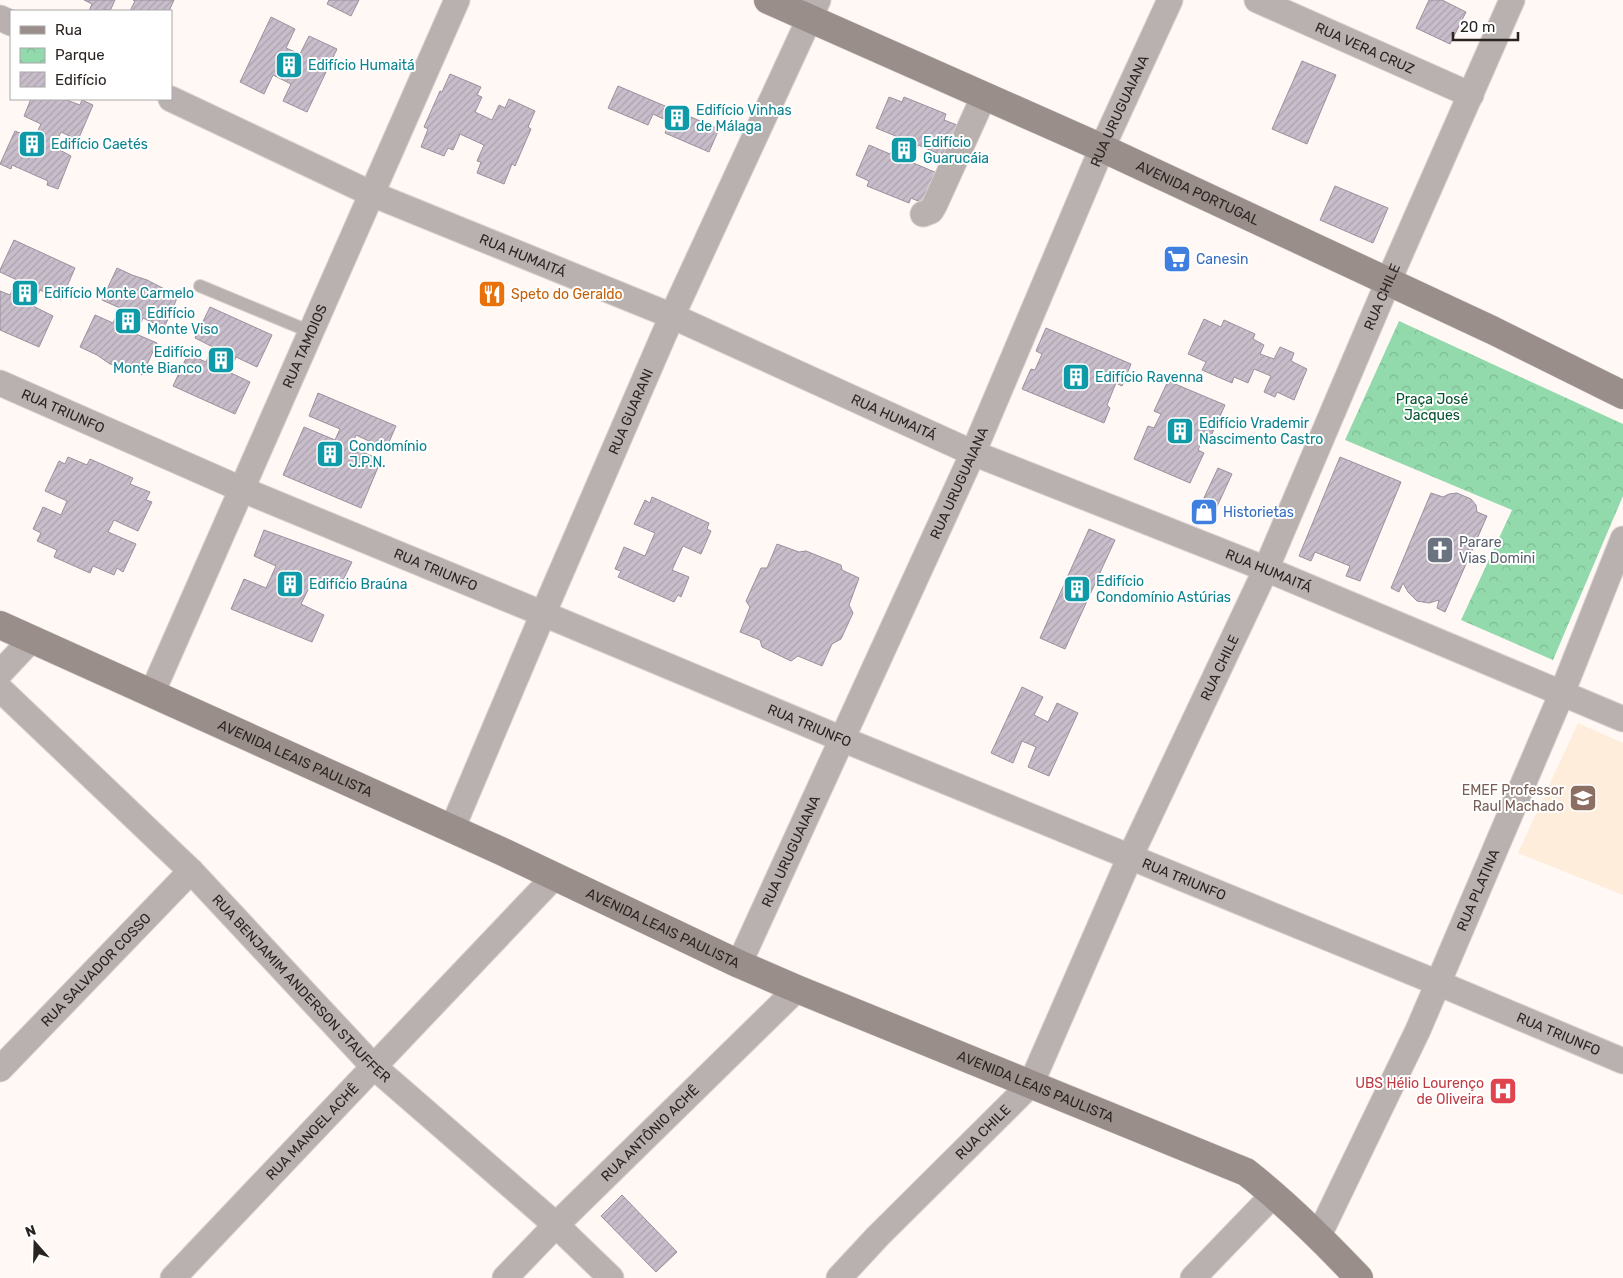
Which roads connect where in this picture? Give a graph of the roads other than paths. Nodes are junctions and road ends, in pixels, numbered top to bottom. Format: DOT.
graph roads {
  1 [pos="457,0"];
  2 [pos="768,0"];
  3 [pos="1170,0"];
  4 [pos="1257,0"];
  5 [pos="1512,0"];
  6 [pos="813,9"];
  7 [pos="1471,95"];
  8 [pos="984,96"];
  9 [pos="172,99"];
  10 [pos="1102,148"];
  11 [pos="372,194"];
  12 [pos="923,214"];
  13 [pos="1388,282"];
  14 [pos="200,286"];
  15 [pos="672,316"];
  16 [pos="311,332"];
  17 [pos="0,383"];
  18 [pos="1623,395"];
  19 [pos="973,453"];
  20 [pos="241,490"];
  21 [pos="1623,539"];
  22 [pos="1266,569"];
  23 [pos="543,614"];
  24 [pos="0,625"];
  25 [pos="32,639"];
  26 [pos="0,673"];
  27 [pos="0,689"];
  28 [pos="1562,692"];
  29 [pos="152,693"];
  30 [pos="1623,719"];
  31 [pos="842,739"];
  32 [pos="452,829"];
  33 [pos="1130,857"];
  34 [pos="191,872"];
  35 [pos="555,876"];
  36 [pos="740,964"];
  37 [pos="1438,983"];
  38 [pos="797,989"];
  39 [pos="1623,1061"];
  40 [pos="373,1066"];
  41 [pos="0,1069"];
  42 [pos="1031,1084"];
  43 [pos="1274,1194"];
  44 [pos="556,1226"];
  45 [pos="1319,1235"];
  46 [pos="173,1278"];
  47 [pos="505,1278"];
  48 [pos="611,1278"];
  49 [pos="839,1278"];
  50 [pos="1193,1278"];
  51 [pos="1359,1278"];
  1 -- 11 [label="street, RUA TAMOIOS"];
  2 -- 6 [label="street, AVENIDA PORTUGAL"];
  3 -- 10 [label="street, RUA URUGUAIANA"];
  4 -- 7 [label="street, RUA VERA CRUZ"];
  5 -- 7 [label="street, RUA CHILE"];
  6 -- 8 [label="street, AVENIDA PORTUGAL"];
  6 -- 15 [label="street, RUA GUARANI"];
  7 -- 13 [label="street, RUA CHILE"];
  8 -- 10 [label="street, AVENIDA PORTUGAL"];
  8 -- 12 [label="street"];
  9 -- 11 [label="street, RUA HUMAITÁ"];
  10 -- 13 [label="street, AVENIDA PORTUGAL"];
  10 -- 19 [label="street, RUA URUGUAIANA"];
  11 -- 15 [label="street, RUA HUMAITÁ"];
  11 -- 16 [label="street, RUA TAMOIOS"];
  13 -- 18 [label="street, AVENIDA PORTUGAL"];
  13 -- 22 [label="street, RUA CHILE"];
  14 -- 16 [label="lane"];
  15 -- 19 [label="street, RUA HUMAITÁ"];
  15 -- 23 [label="street, RUA GUARANI"];
  16 -- 20 [label="street, RUA TAMOIOS"];
  17 -- 20 [label="street, RUA TRIUNFO"];
  19 -- 22 [label="street, RUA HUMAITÁ"];
  19 -- 31 [label="street, RUA URUGUAIANA"];
  20 -- 23 [label="street, RUA TRIUNFO"];
  20 -- 29 [label="street, RUA TAMOIOS"];
  21 -- 28 [label="street, RUA PLATINA"];
  22 -- 28 [label="street, RUA HUMAITÁ"];
  22 -- 33 [label="street, RUA CHILE"];
  23 -- 31 [label="street, RUA TRIUNFO"];
  23 -- 32 [label="street, RUA GUARANI"];
  24 -- 25 [label="street, AVENIDA LEAIS PAULISTA"];
  25 -- 26 [label="street"];
  25 -- 29 [label="street, AVENIDA LEAIS PAULISTA"];
  27 -- 34 [label="street, RUA BENJAMIM ANDERSON STAUFFER"];
  28 -- 30 [label="street, RUA HUMAITÁ"];
  28 -- 37 [label="street, RUA PLATINA"];
  29 -- 32 [label="street, AVENIDA LEAIS PAULISTA"];
  31 -- 33 [label="street, RUA TRIUNFO"];
  31 -- 36 [label="street, RUA URUGUAIANA"];
  32 -- 35 [label="street, AVENIDA LEAIS PAULISTA"];
  33 -- 37 [label="street, RUA TRIUNFO"];
  33 -- 42 [label="street, RUA CHILE"];
  34 -- 40 [label="street, RUA BENJAMIM ANDERSON STAUFFER"];
  34 -- 41 [label="street, RUA SALVADOR COSSO"];
  35 -- 36 [label="street, AVENIDA LEAIS PAULISTA"];
  35 -- 40 [label="street, RUA MANOEL ACHÊ"];
  36 -- 38 [label="street, AVENIDA LEAIS PAULISTA"];
  37 -- 39 [label="street, RUA TRIUNFO"];
  37 -- 45 [label="street, RUA PLATINA"];
  38 -- 42 [label="street, AVENIDA LEAIS PAULISTA"];
  38 -- 44 [label="street, RUA ANTÔNIO ACHÊ"];
  40 -- 44 [label="street, RUA BENJAMIM ANDERSON STAUFFER"];
  40 -- 46 [label="street, RUA MANOEL ACHÊ"];
  42 -- 43 [label="street, AVENIDA LEAIS PAULISTA"];
  42 -- 49 [label="street, RUA CHILE"];
  43 -- 45 [label="street, AVENIDA LEAIS PAULISTA"];
  43 -- 50 [label="street"];
  44 -- 47 [label="street, RUA ANTÔNIO ACHÊ"];
  44 -- 48 [label="street, RUA BENJAMIM ANDERSON STAUFFER"];
  45 -- 51 [label="street, AVENIDA LEAIS PAULISTA"];
}
